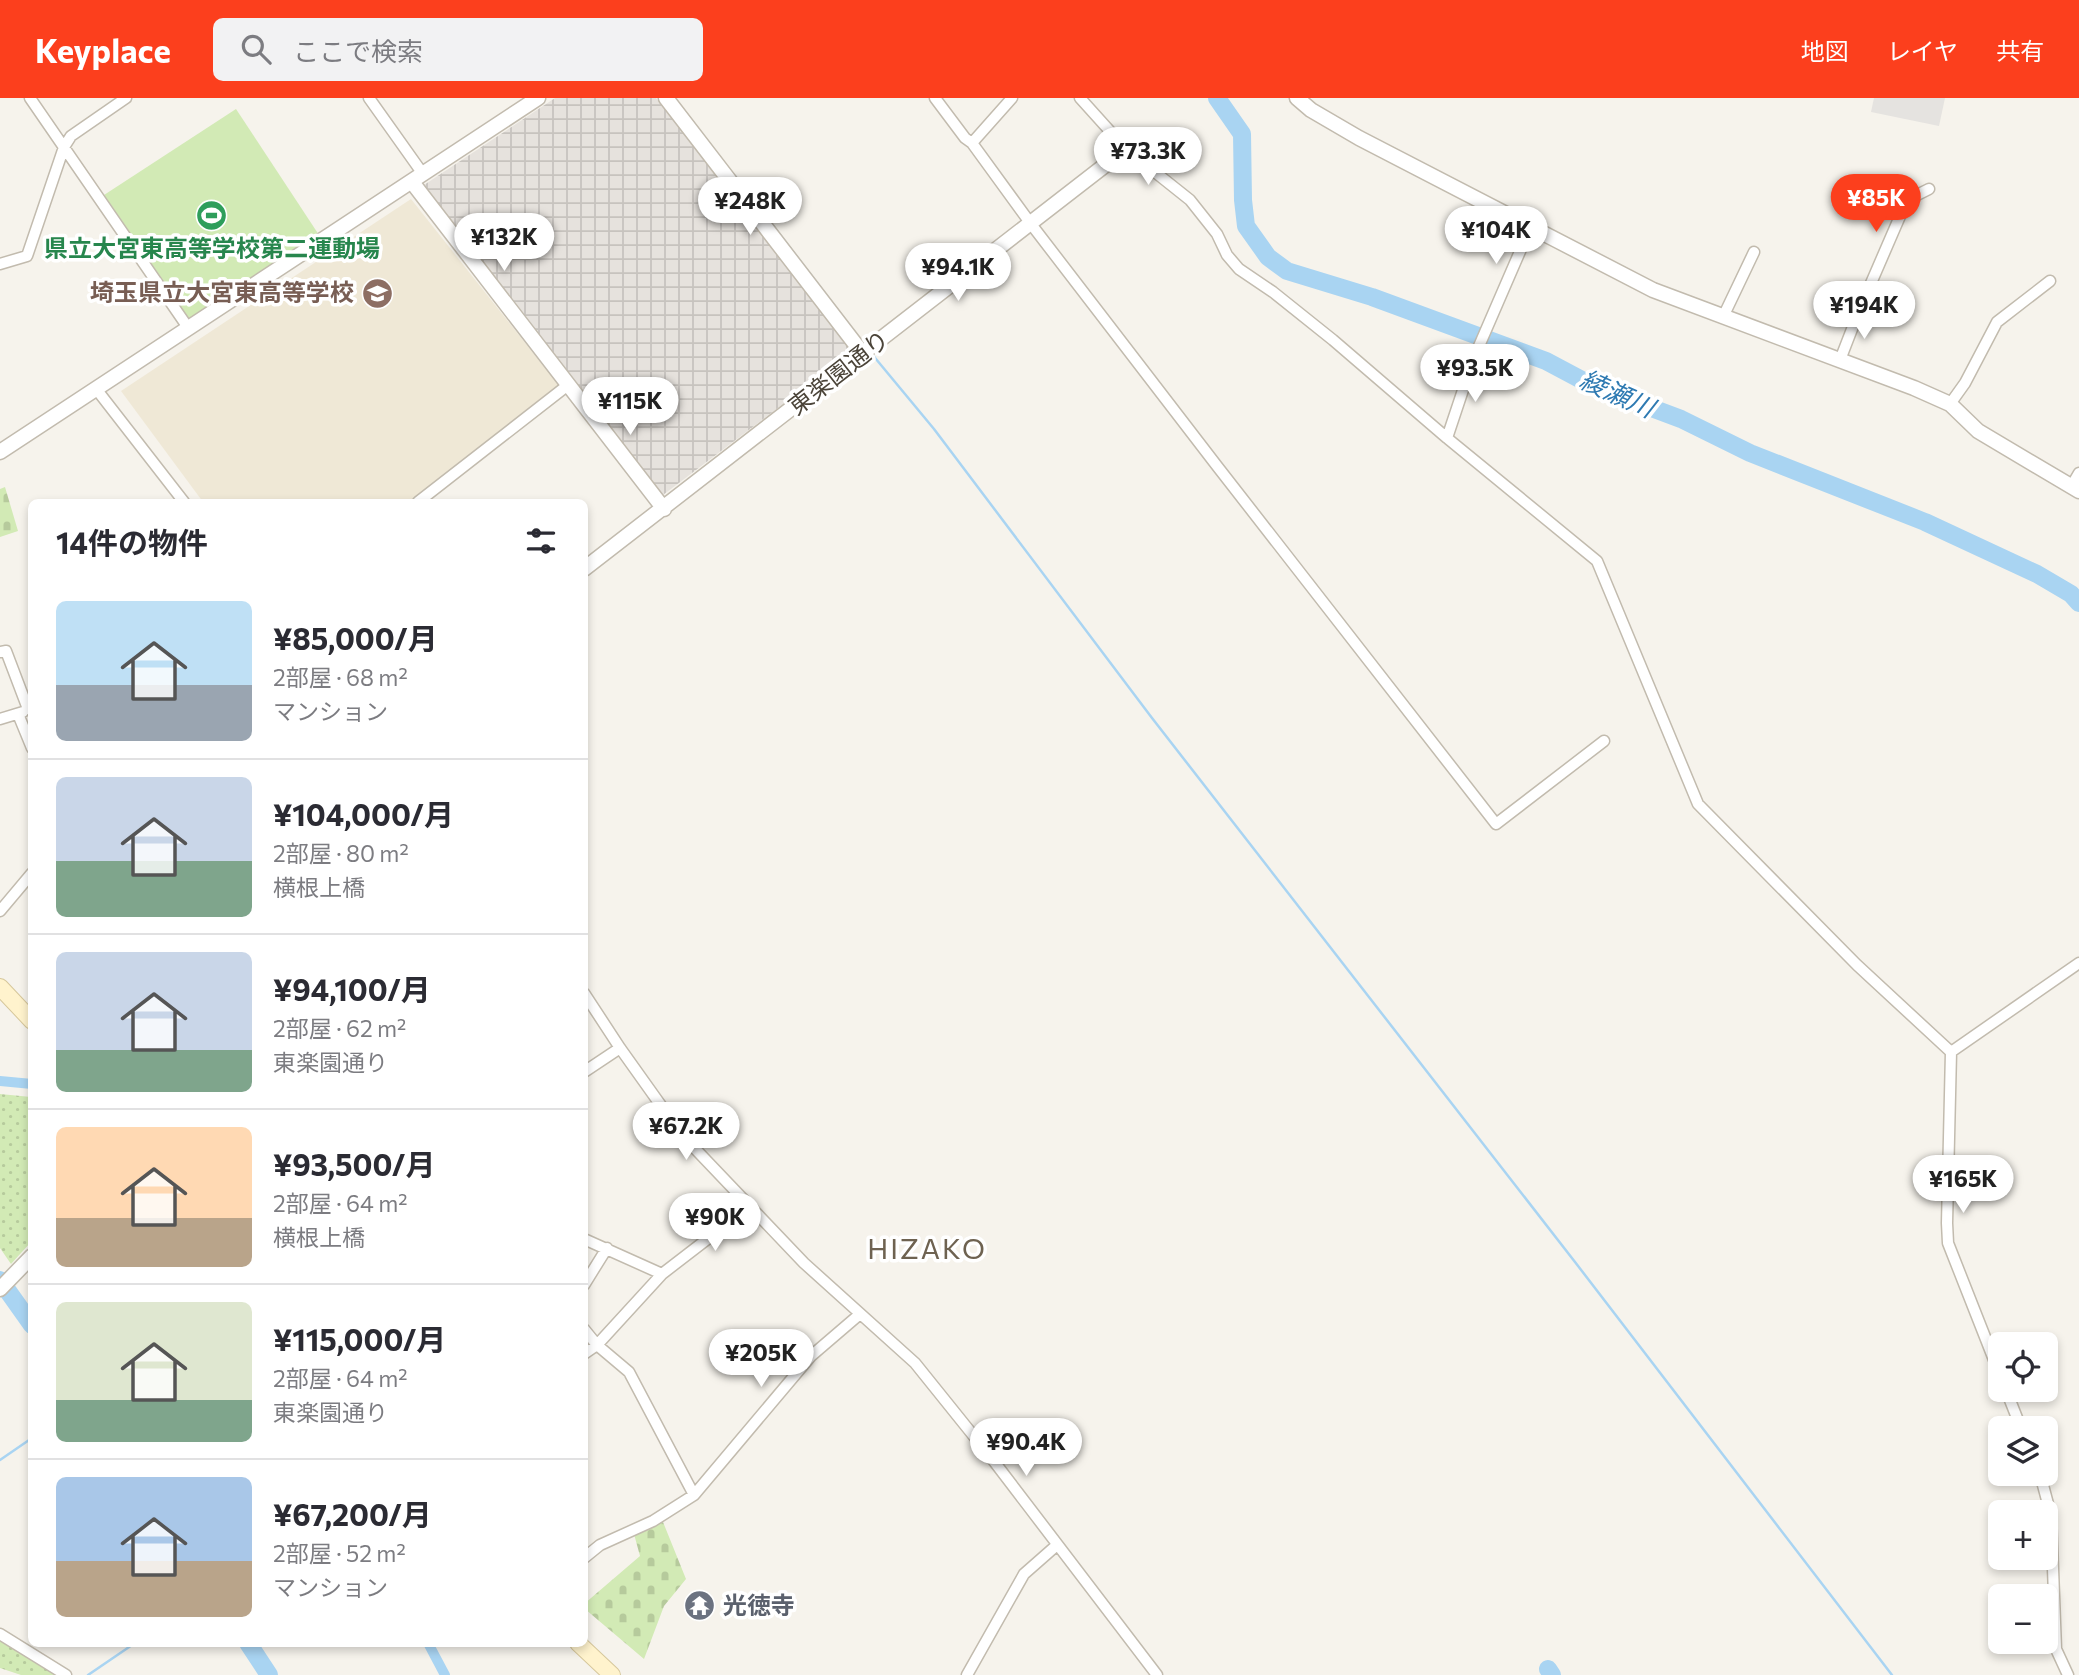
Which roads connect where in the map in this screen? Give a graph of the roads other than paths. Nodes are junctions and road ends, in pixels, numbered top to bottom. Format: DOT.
graph roads {
  1 [pos="30,98"];
  2 [pos="126,98"];
  3 [pos="369,98"];
  4 [pos="538,98"];
  5 [pos="666,98"];
  6 [pos="935,98"];
  7 [pos="1012,98"];
  8 [pos="1080,98"];
  9 [pos="1297,98"];
  10 [pos="972,143"];
  11 [pos="64,147"];
  12 [pos="1126,149"];
  13 [pos="417,178"];
  14 [pos="1928,189"];
  15 [pos="1031,224"];
  16 [pos="1531,226"];
  17 [pos="1754,253"];
  18 [pos="0,264"];
  19 [pos="2050,281"];
  20 [pos="1723,317"];
  21 [pos="189,329"];
  22 [pos="863,354"];
  23 [pos="1840,360"];
  24 [pos="568,385"];
  25 [pos="97,390"];
  26 [pos="1950,404"];
  27 [pos="1447,438"];
  28 [pos="0,452"];
  29 [pos="2077,483"];
  30 [pos="182,499"];
  31 [pos="422,499"];
  32 [pos="664,509"];
  33 [pos="588,566"];
  34 [pos="0,652"];
  35 [pos="26,710"];
  36 [pos="0,719"];
  37 [pos="1604,741"];
  38 [pos="28,878"];
  39 [pos="0,911"];
  40 [pos="2079,963"];
  41 [pos="0,987"];
  42 [pos="588,999"];
  43 [pos="28,1017"];
  44 [pos="620,1048"];
  45 [pos="1951,1052"];
  46 [pos="588,1069"];
  47 [pos="749,1207"];
  48 [pos="588,1241"];
  49 [pos="607,1248"];
  50 [pos="28,1260"];
  51 [pos="662,1273"];
  52 [pos="588,1279"];
  53 [pos="0,1289"];
  54 [pos="860,1314"];
  55 [pos="588,1334"];
  56 [pos="1988,1344"];
  57 [pos="597,1345"];
  58 [pos="588,1351"];
  59 [pos="2043,1486"];
  60 [pos="694,1495"];
  61 [pos="1057,1545"];
  62 [pos="588,1555"];
  63 [pos="0,1634"];
  64 [pos="582,1647"];
  65 [pos="66,1675"];
  66 [pos="612,1675"];
  67 [pos="967,1675"];
  68 [pos="1157,1675"];
  69 [pos="2068,1675"];
  1 -- 11 [label="street"];
  2 -- 11 [label="street"];
  3 -- 13 [label="street"];
  4 -- 13 [label="street"];
  5 -- 22 [label="street"];
  6 -- 10 [label="street"];
  7 -- 10 [label="street"];
  8 -- 12 [label="street"];
  9 -- 16 [label="street"];
  10 -- 15 [label="street"];
  11 -- 18 [label="street"];
  11 -- 21 [label="street"];
  12 -- 15 [label="street, 東楽園通り"];
  12 -- 27 [label="street"];
  13 -- 21 [label="street"];
  13 -- 24 [label="street"];
  14 -- 23 [label="street"];
  15 -- 22 [label="street, 東楽園通り"];
  15 -- 37 [label="street"];
  16 -- 20 [label="street"];
  16 -- 27 [label="street"];
  17 -- 20 [label="street"];
  19 -- 26 [label="street"];
  20 -- 23 [label="street"];
  21 -- 25 [label="street"];
  22 -- 32 [label="street, 東楽園通り"];
  23 -- 26 [label="street"];
  24 -- 31 [label="street"];
  24 -- 32 [label="street"];
  25 -- 28 [label="street"];
  25 -- 30 [label="street"];
  26 -- 29 [label="street"];
  27 -- 45 [label="street"];
  32 -- 33 [label="street, 東楽園通り"];
  34 -- 35 [label="street"];
  35 -- 36 [label="street"];
  38 -- 39 [label="street"];
  40 -- 45 [label="street"];
  41 -- 43 [label="main road"];
  42 -- 44 [label="street"];
  44 -- 46 [label="street"];
  44 -- 47 [label="street"];
  45 -- 56 [label="street"];
  47 -- 51 [label="street"];
  47 -- 54 [label="street"];
  48 -- 49 [label="street"];
  49 -- 51 [label="street"];
  49 -- 52 [label="street"];
  50 -- 53 [label="street"];
  51 -- 57 [label="street"];
  54 -- 60 [label="street"];
  54 -- 61 [label="street"];
  55 -- 57 [label="street"];
  57 -- 58 [label="street"];
  57 -- 60 [label="street"];
  59 -- 69 [label="street"];
  60 -- 62 [label="street"];
  61 -- 67 [label="street"];
  61 -- 68 [label="street"];
  63 -- 65 [label="street"];
  64 -- 66 [label="main road"];
}
